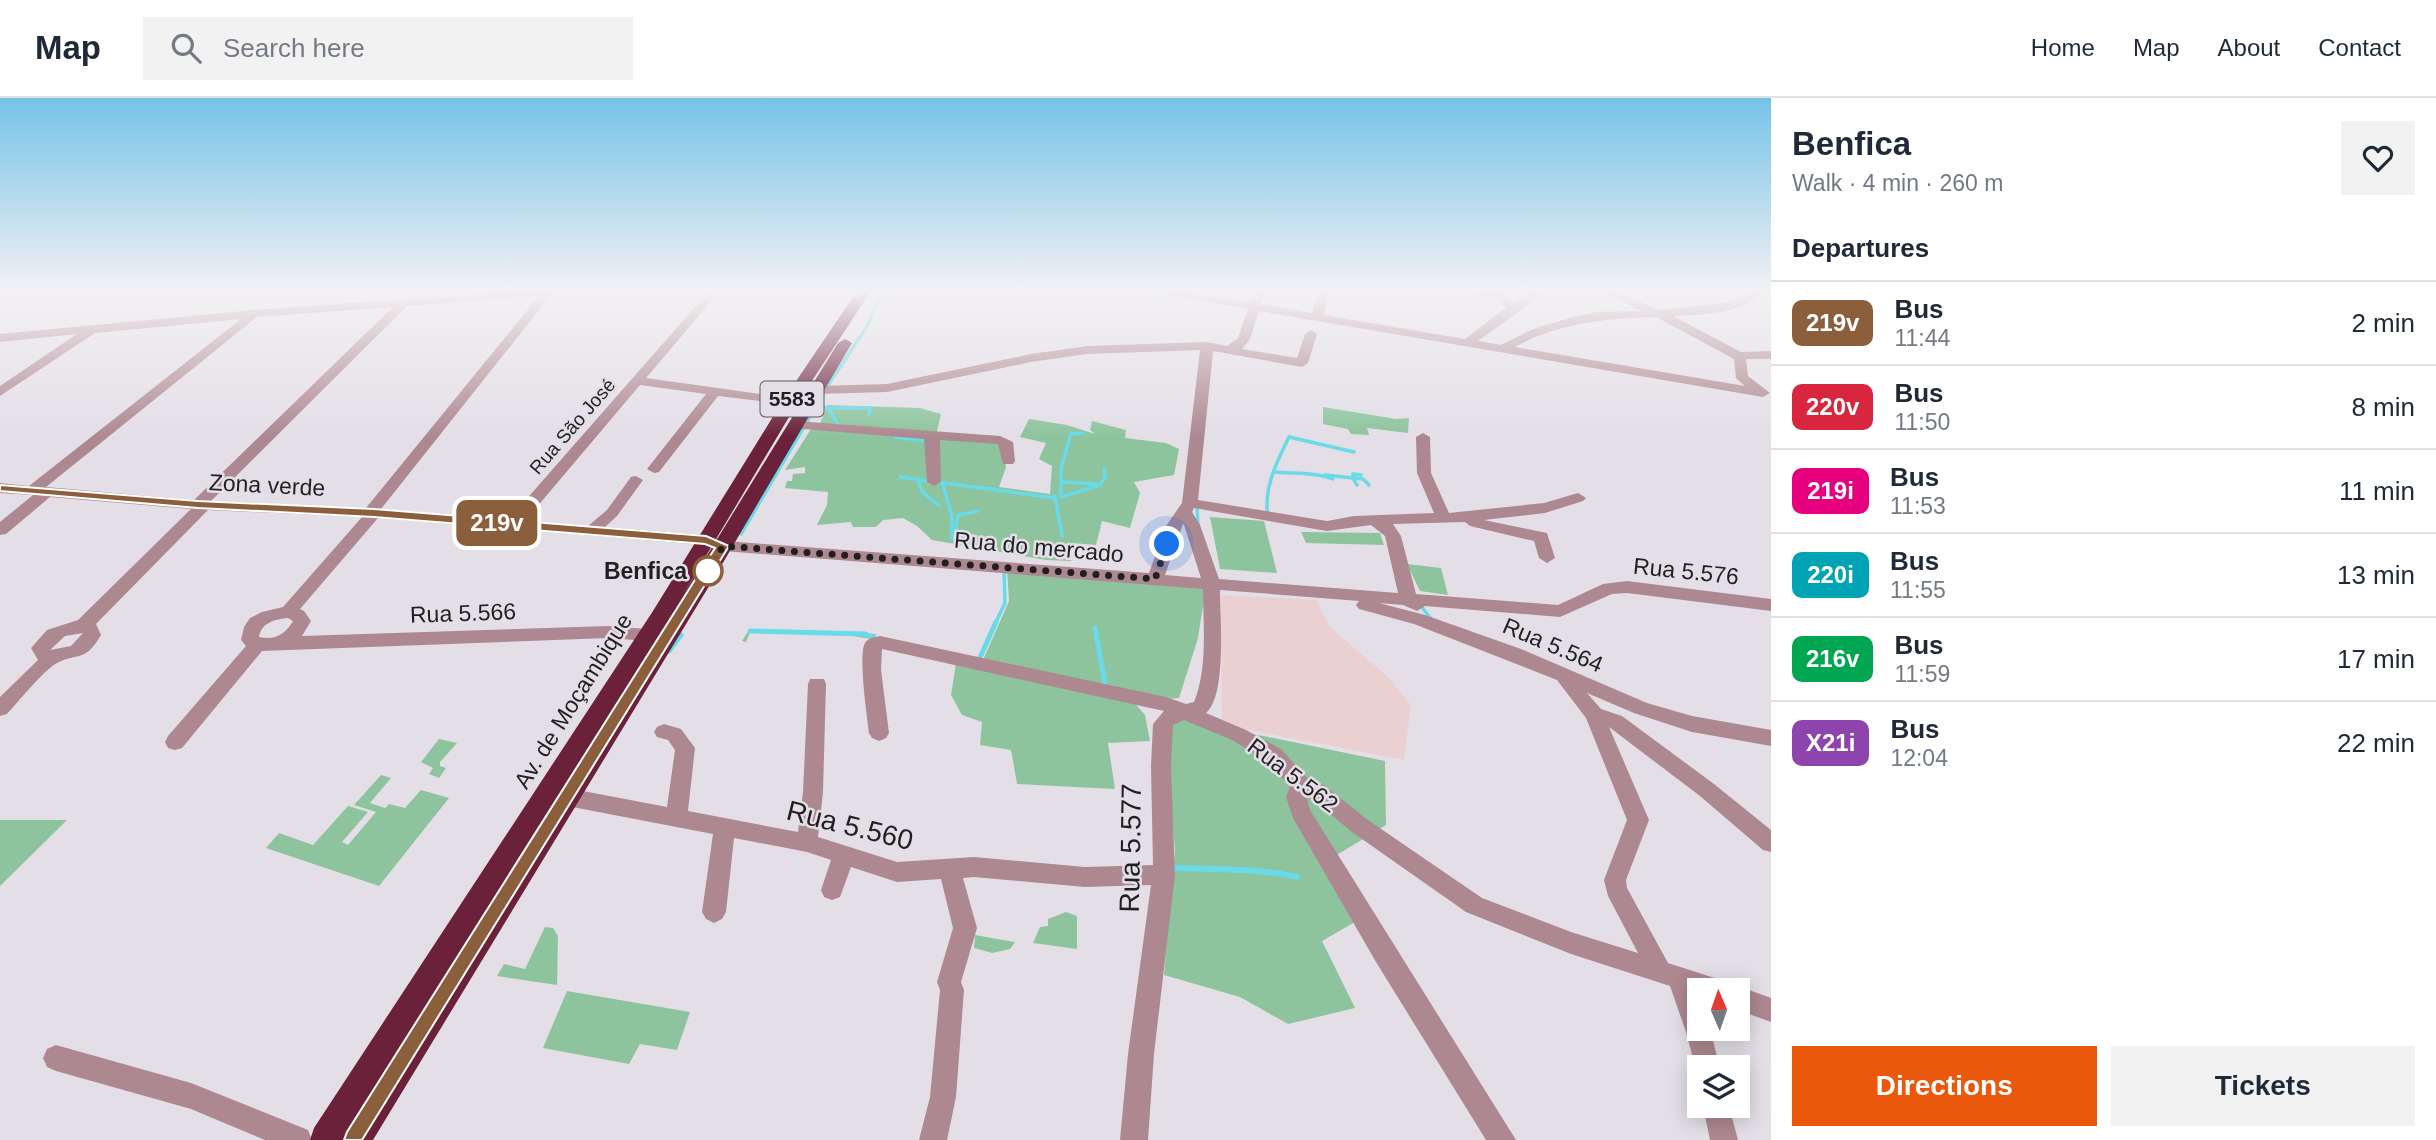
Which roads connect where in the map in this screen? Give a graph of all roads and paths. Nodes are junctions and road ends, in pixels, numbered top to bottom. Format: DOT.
graph roads {
  1 [pos="77,340"];
  2 [pos="223,340"];
  3 [pos="367,340"];
  4 [pos="510,340"];
  5 [pos="673,340"];
  6 [pos="832,340"];
  7 [pos="849,340"];
  8 [pos="1243,340"];
  9 [pos="1309,340"];
  10 [pos="1455,340"];
  11 [pos="1472,340"];
  12 [pos="1518,340"];
  13 [pos="1706,340"];
  14 [pos="1469,342"];
  15 [pos="1207,346"];
  16 [pos="1505,348"];
  17 [pos="1228,350"];
  18 [pos="1771,355"];
  19 [pos="1740,357"];
  20 [pos="637,381"];
  21 [pos="817,390"];
  22 [pos="0,392"];
  23 [pos="715,393"];
  24 [pos="1767,395"];
  25 [pos="790,402"];
  26 [pos="796,425"];
  27 [pos="928,435"];
  28 [pos="1423,437"];
  29 [pos="1008,461"];
  30 [pos="653,469"];
  31 [pos="636,480"];
  32 [pos="934,482"];
  33 [pos="0,488"];
  34 [pos="39,491"];
  35 [pos="1578,498"];
  36 [pos="201,505"];
  37 [pos="1187,508"];
  38 [pos="372,513"];
  39 [pos="1468,517"];
  40 [pos="1444,518"];
  41 [pos="1374,520"];
  42 [pos="513,524"];
  43 [pos="0,530"];
  44 [pos="591,531"];
  45 [pos="714,543"];
  46 [pos="1547,558"];
  47 [pos="1155,579"];
  48 [pos="1212,584"];
  49 [pos="1317,592"];
  50 [pos="1409,601"];
  51 [pos="1771,605"];
  52 [pos="1560,611"];
  53 [pos="288,612"];
  54 [pos="1440,626"];
  55 [pos="648,635"];
  56 [pos="279,643"];
  57 [pos="257,645"];
  58 [pos="1564,676"];
  59 [pos="817,684"];
  60 [pos="0,709"];
  61 [pos="1183,712"];
  62 [pos="1594,715"];
  63 [pos="664,732"];
  64 [pos="879,733"];
  65 [pos="1771,738"];
  66 [pos="175,742"];
  67 [pos="1304,789"];
  68 [pos="567,797"];
  69 [pos="676,819"];
  70 [pos="725,826"];
  71 [pos="807,843"];
  72 [pos="1771,843"];
  73 [pos="844,856"];
  74 [pos="949,869"];
  75 [pos="1164,875"];
  76 [pos="832,890"];
  77 [pos="715,912"];
  78 [pos="1669,973"];
  79 [pos="1687,979"];
  80 [pos="1750,1002"];
  81 [pos="1771,1010"];
  82 [pos="1704,1055"];
  83 [pos="56,1058"];
  84 [pos="1719,1118"];
  85 [pos="298,1140"];
  86 [pos="326,1140"];
  87 [pos="354,1140"];
  88 [pos="933,1140"];
  89 [pos="1134,1140"];
  90 [pos="1502,1140"];
  91 [pos="1724,1140"];
  1 -- 22 [label="street"];
  2 -- 34 [label="street"];
  3 -- 36 [label="street"];
  4 -- 38 [label="street"];
  5 -- 20 [label="street, Rua São José"];
  6 -- 25 [label="highway, Av. de Moçambique / 5583"];
  7 -- 21 [label="highway, Av. de Moçambique / 5583"];
  8 -- 17 [label="street"];
  9 -- 17 [label="street"];
  10 -- 14 [label="street"];
  11 -- 14 [label="street"];
  12 -- 16 [label="street"];
  13 -- 19 [label="street"];
  14 -- 16 [label="street"];
  15 -- 17 [label="street"];
  15 -- 21 [label="street"];
  15 -- 37 [label="street"];
  16 -- 24 [label="street"];
  18 -- 19 [label="street"];
  19 -- 24 [label="street"];
  20 -- 23 [label="street"];
  20 -- 42 [label="street, Rua São José"];
  21 -- 26 [label="highway, Av. de Moçambique / 5583"];
  23 -- 25 [label="street"];
  23 -- 30 [label="street"];
  25 -- 45 [label="highway, Av. de Moçambique / 5583"];
  26 -- 27 [label="street"];
  26 -- 45 [label="highway, Av. de Moçambique / 5583"];
  27 -- 29 [label="street"];
  27 -- 32 [label="street"];
  28 -- 40 [label="street"];
  31 -- 44 [label="street"];
  33 -- 34 [label="street, Zona verde"];
  34 -- 36 [label="street, Zona verde"];
  34 -- 43 [label="street"];
  35 -- 39 [label="street"];
  36 -- 38 [label="street, Zona verde"];
  36 -- 60 [label="street"];
  37 -- 41 [label="street"];
  37 -- 47 [label="street"];
  37 -- 48 [label="street"];
  38 -- 42 [label="street, Zona verde"];
  38 -- 53 [label="street"];
  39 -- 40 [label="street"];
  39 -- 46 [label="street"];
  40 -- 41 [label="street"];
  41 -- 50 [label="street"];
  42 -- 44 [label="street"];
  44 -- 45 [label="street"];
  45 -- 47 [label="street, Rua do mercado"];
  45 -- 55 [label="highway, Av. de Moçambique / 5583"];
  45 -- 68 [label="highway, Av. de Moçambique / 5583"];
  47 -- 48 [label="street, Rua do mercado"];
  48 -- 49 [label="street, Rua do mercado"];
  48 -- 61 [label="street, Rua 5.577"];
  49 -- 50 [label="street, Rua do mercado"];
  49 -- 54 [label="street, Rua 5.564"];
  50 -- 52 [label="street, Rua do mercado"];
  50 -- 54 [label="street"];
  51 -- 52 [label="street, Rua 5.576"];
  53 -- 56 [label="street"];
  53 -- 57 [label="street"];
  54 -- 58 [label="street, Rua 5.564"];
  55 -- 56 [label="street, Rua 5.566"];
  55 -- 86 [label="highway, Av. de Moçambique / 5583"];
  56 -- 57 [label="street, Rua 5.566"];
  57 -- 66 [label="street"];
  58 -- 62 [label="street"];
  58 -- 65 [label="street, Rua 5.564"];
  59 -- 71 [label="street"];
  61 -- 64 [label="street, Rua 5.562"];
  61 -- 67 [label="street, Rua 5.562"];
  61 -- 75 [label="street, Rua 5.577"];
  62 -- 72 [label="street"];
  62 -- 78 [label="street"];
  63 -- 69 [label="street"];
  67 -- 78 [label="street, Rua 5.562"];
  67 -- 90 [label="street"];
  68 -- 69 [label="street, Rua 5.560"];
  68 -- 87 [label="highway, Av. de Moçambique / 5583"];
  69 -- 70 [label="street, Rua 5.560"];
  70 -- 71 [label="street, Rua 5.560"];
  70 -- 77 [label="street"];
  71 -- 73 [label="street, Rua 5.560"];
  73 -- 74 [label="street, Rua 5.560"];
  73 -- 76 [label="street"];
  74 -- 75 [label="street, Rua 5.560"];
  74 -- 88 [label="street"];
  75 -- 89 [label="street, Rua 5.577"];
  78 -- 79 [label="street, Rua 5.562"];
  78 -- 82 [label="street"];
  80 -- 81 [label="street"];
  83 -- 85 [label="street"];
  84 -- 91 [label="street"];
}
